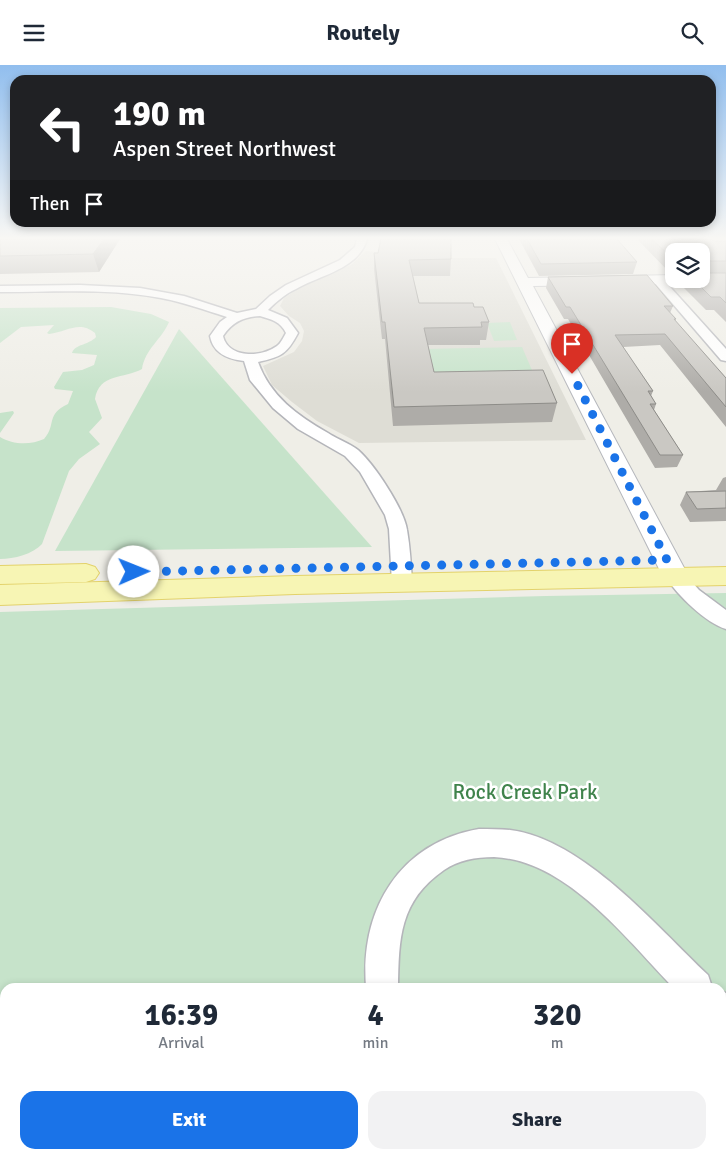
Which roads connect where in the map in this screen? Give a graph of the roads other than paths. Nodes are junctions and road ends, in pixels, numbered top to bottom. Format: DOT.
graph roads {
  1 [pos="108,290"];
  2 [pos="285,290"];
  3 [pos="528,290"];
  4 [pos="667,290"];
  5 [pos="260,312"];
  6 [pos="237,317"];
  7 [pos="726,357"];
  8 [pos="250,359"];
  9 [pos="726,559"];
  10 [pos="672,568"];
  11 [pos="0,575"];
  12 [pos="401,575"];
  13 [pos="726,576"];
  14 [pos="0,595"];
  15 [pos="726,621"];
  16 [pos="382,983"];
  17 [pos="692,983"];
  1 -- 6 [label="street"];
  2 -- 5 [label="street"];
  3 -- 10 [label="street"];
  4 -- 7 [label="street"];
  5 -- 6 [label="street"];
  5 -- 8 [label="street"];
  6 -- 8 [label="street"];
  8 -- 12 [label="street"];
  9 -- 10 [label="main road"];
  10 -- 12 [label="main road"];
  10 -- 13 [label="main road"];
  10 -- 15 [label="street"];
  11 -- 12 [label="main road"];
  12 -- 14 [label="main road"];
  16 -- 17 [label="street"];
}
